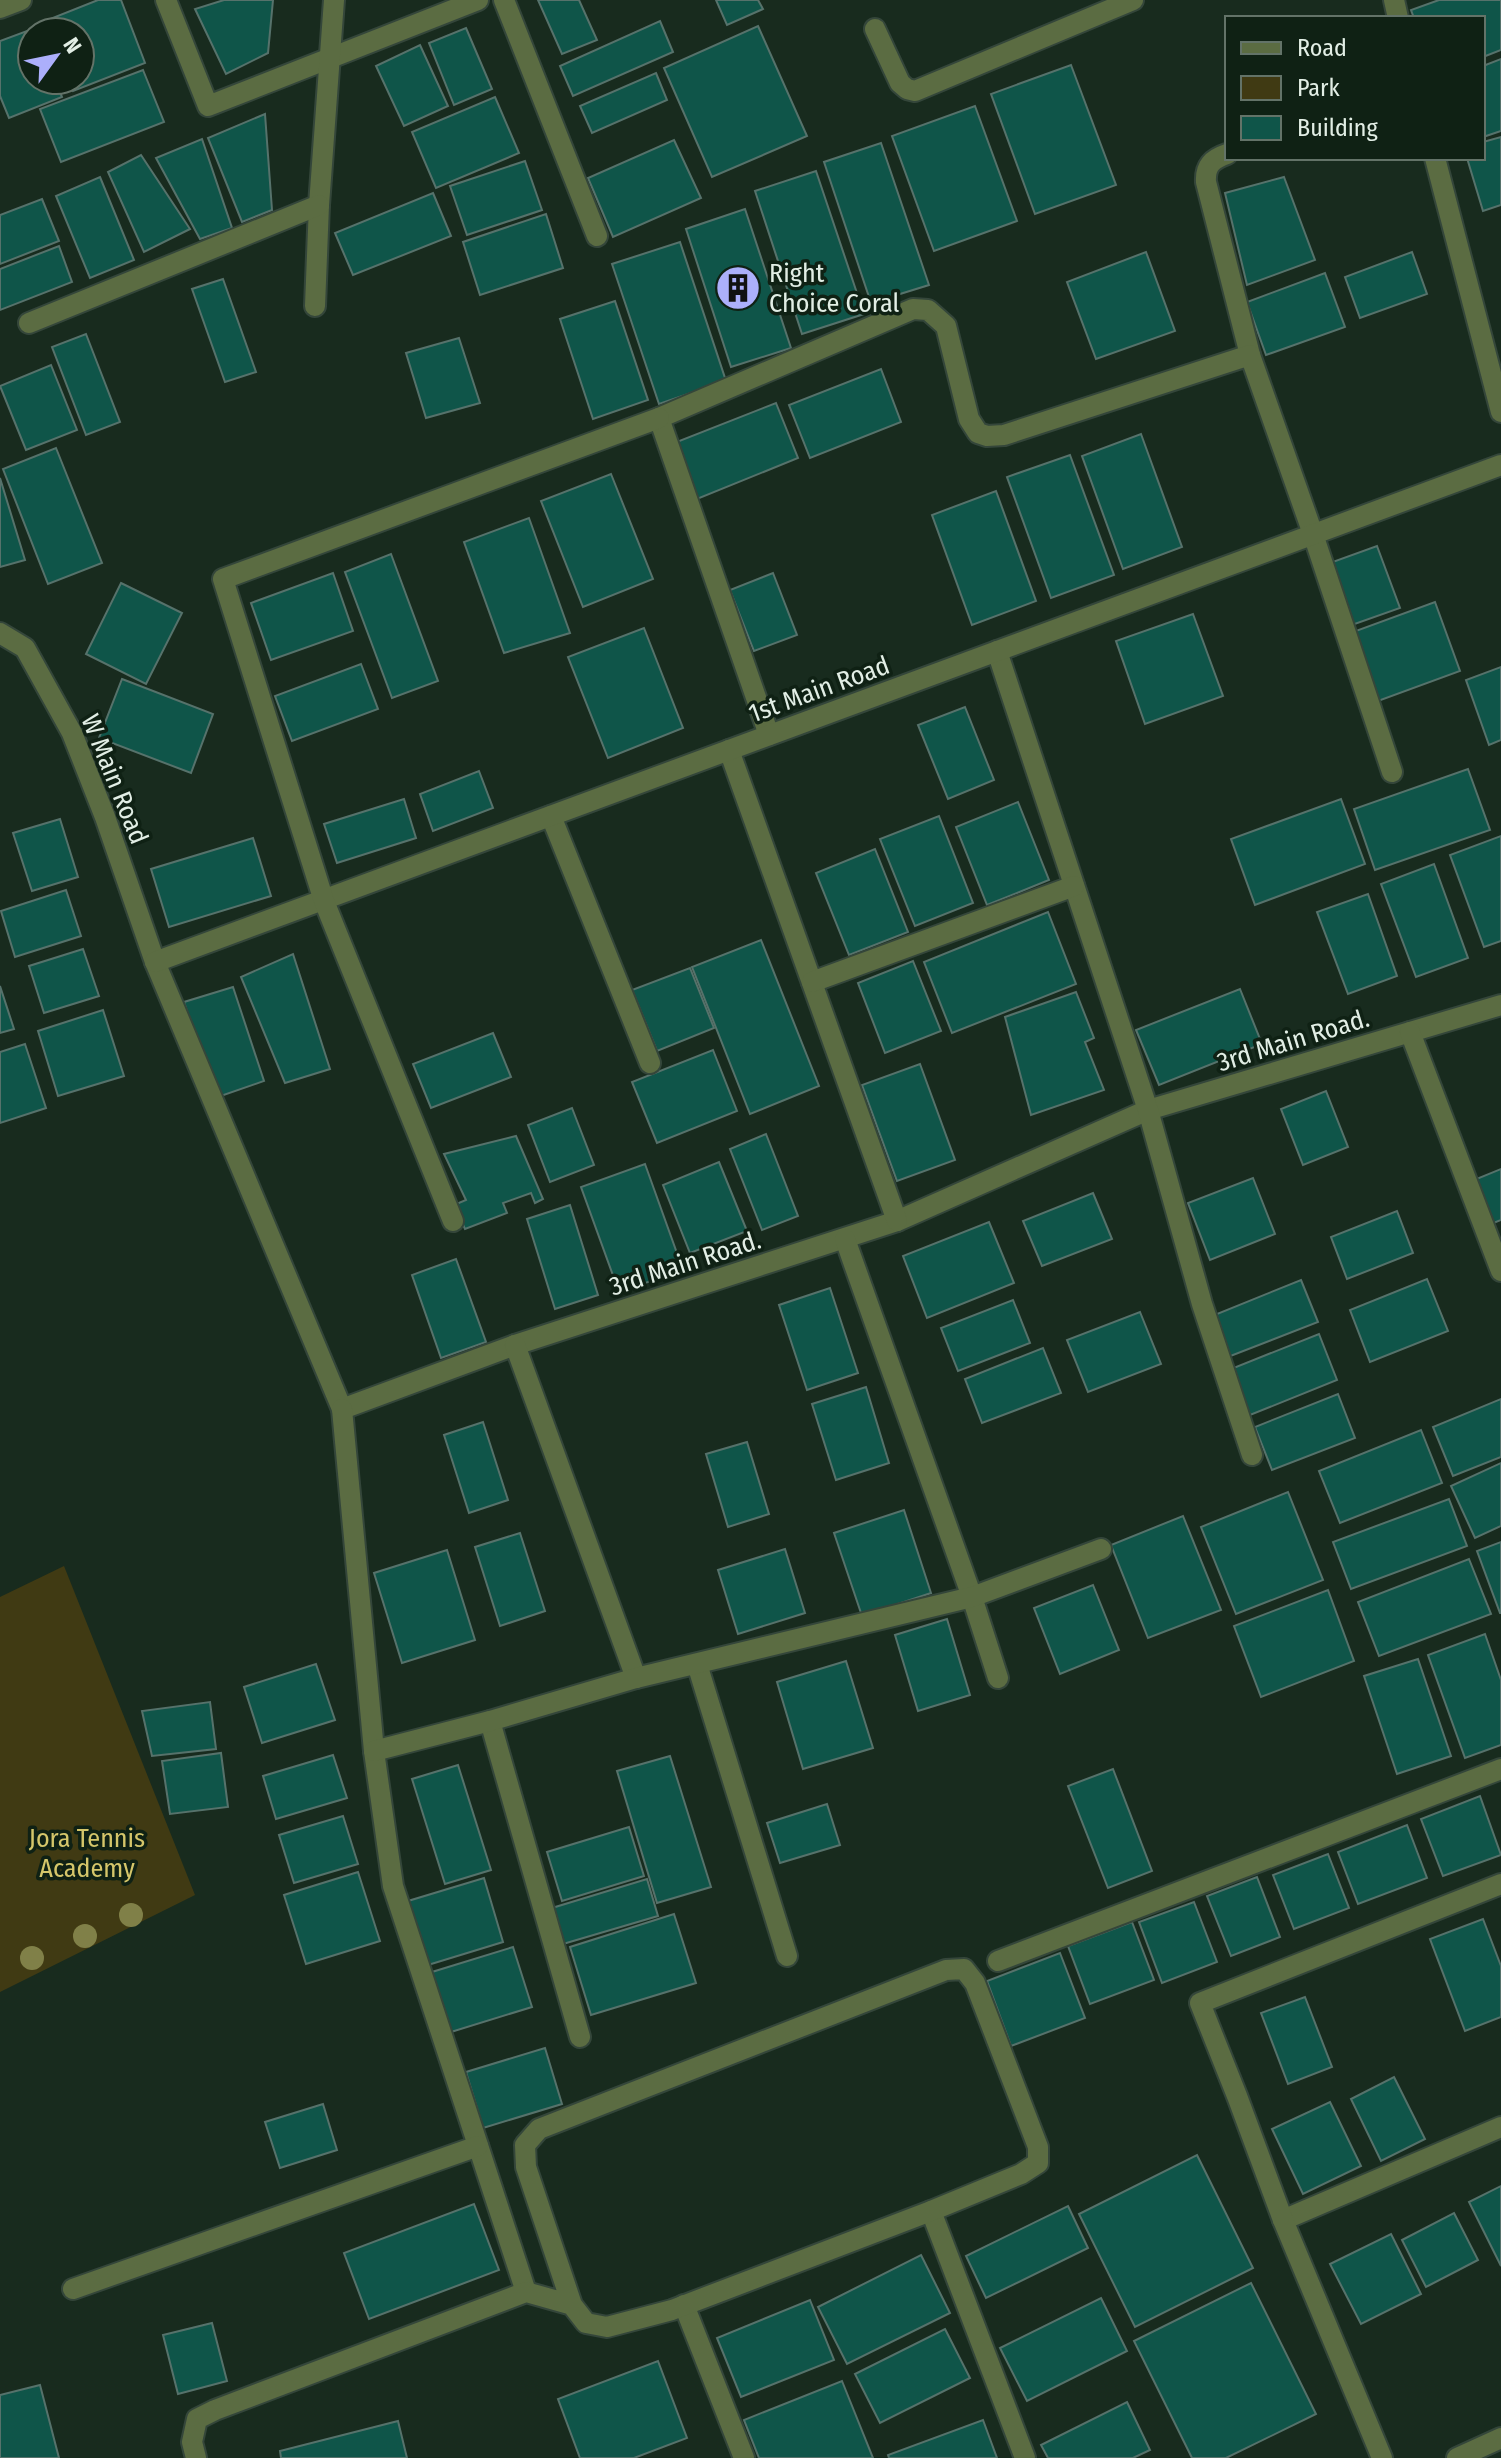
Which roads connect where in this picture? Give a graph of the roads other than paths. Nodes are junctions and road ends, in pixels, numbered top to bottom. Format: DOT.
graph roads {
  1 [pos="21,0"];
  2 [pos="166,0"];
  3 [pos="334,0"];
  4 [pos="478,0"];
  5 [pos="504,0"];
  6 [pos="1133,0"];
  7 [pos="0,8"];
  8 [pos="875,29"];
  9 [pos="329,58"];
  10 [pos="1225,155"];
  11 [pos="1436,160"];
  12 [pos="319,205"];
  13 [pos="597,236"];
  14 [pos="315,306"];
  15 [pos="29,323"];
  16 [pos="1250,355"];
  17 [pos="1501,412"];
  18 [pos="659,418"];
  19 [pos="1501,465"];
  20 [pos="1313,534"];
  21 [pos="0,633"];
  22 [pos="997,651"];
  23 [pos="769,735"];
  24 [pos="729,750"];
  25 [pos="1392,772"];
  26 [pos="551,816"];
  27 [pos="1074,886"];
  28 [pos="324,901"];
  29 [pos="155,962"];
  30 [pos="812,982"];
  31 [pos="1501,1005"];
  32 [pos="1410,1032"];
  33 [pos="650,1063"];
  34 [pos="1148,1110"];
  35 [pos="453,1221"];
  36 [pos="897,1221"];
  37 [pos="845,1239"];
  38 [pos="1501,1271"];
  39 [pos="515,1345"];
  40 [pos="342,1409"];
  41 [pos="1252,1455"];
  42 [pos="1101,1549"];
  43 [pos="972,1597"];
  44 [pos="697,1664"];
  45 [pos="636,1678"];
  46 [pos="998,1678"];
  47 [pos="490,1721"];
  48 [pos="374,1751"];
  49 [pos="1501,1769"];
  50 [pos="1501,1884"];
  51 [pos="787,1956"];
  52 [pos="998,1961"];
  53 [pos="580,2037"];
  54 [pos="1501,2127"];
  55 [pos="478,2146"];
  56 [pos="931,2211"];
  57 [pos="1283,2220"];
  58 [pos="73,2289"];
  59 [pos="526,2292"];
  60 [pos="572,2305"];
  61 [pos="684,2305"];
  62 [pos="1501,2438"];
  63 [pos="196,2458"];
  64 [pos="744,2458"];
  65 [pos="1025,2458"];
  66 [pos="1382,2458"];
  67 [pos="1457,2458"];
  1 -- 7 [label="street"];
  2 -- 9 [label="street"];
  3 -- 9 [label="street"];
  4 -- 9 [label="street"];
  5 -- 13 [label="street"];
  6 -- 8 [label="street"];
  9 -- 12 [label="street"];
  10 -- 16 [label="street"];
  11 -- 17 [label="street"];
  12 -- 14 [label="street"];
  12 -- 15 [label="street"];
  16 -- 18 [label="street"];
  16 -- 20 [label="street"];
  18 -- 23 [label="street"];
  18 -- 28 [label="street"];
  19 -- 20 [label="street, 1st Main Road"];
  20 -- 22 [label="street, 1st Main Road"];
  20 -- 25 [label="street"];
  21 -- 29 [label="street, W Main Road"];
  22 -- 23 [label="street, 1st Main Road"];
  22 -- 27 [label="street"];
  23 -- 24 [label="street, 1st Main Road"];
  24 -- 26 [label="street, 1st Main Road"];
  24 -- 30 [label="street"];
  26 -- 28 [label="street, 1st Main Road"];
  26 -- 33 [label="street"];
  27 -- 30 [label="street"];
  27 -- 34 [label="street"];
  28 -- 29 [label="street, 1st Main Road"];
  28 -- 35 [label="street"];
  29 -- 40 [label="street"];
  30 -- 36 [label="street"];
  31 -- 32 [label="street, 3rd Main Road."];
  32 -- 34 [label="street, 3rd Main Road."];
  32 -- 38 [label="street"];
  34 -- 36 [label="street, 3rd Main Road."];
  34 -- 41 [label="street"];
  36 -- 37 [label="street, 3rd Main Road."];
  37 -- 39 [label="street, 3rd Main Road."];
  37 -- 43 [label="street"];
  39 -- 40 [label="street, 3rd Main Road."];
  39 -- 45 [label="street"];
  40 -- 48 [label="street"];
  42 -- 43 [label="street"];
  43 -- 44 [label="street"];
  43 -- 46 [label="street"];
  44 -- 45 [label="street"];
  44 -- 51 [label="street"];
  45 -- 47 [label="street"];
  47 -- 48 [label="street"];
  47 -- 53 [label="street"];
  48 -- 55 [label="street"];
  49 -- 52 [label="street"];
  50 -- 57 [label="street"];
  54 -- 57 [label="street"];
  55 -- 58 [label="street"];
  55 -- 59 [label="street"];
  56 -- 60 [label="street"];
  56 -- 61 [label="street"];
  56 -- 65 [label="street"];
  57 -- 66 [label="street"];
  59 -- 60 [label="street"];
  59 -- 63 [label="street"];
  60 -- 61 [label="street"];
  61 -- 64 [label="street"];
  62 -- 67 [label="street"];
}
